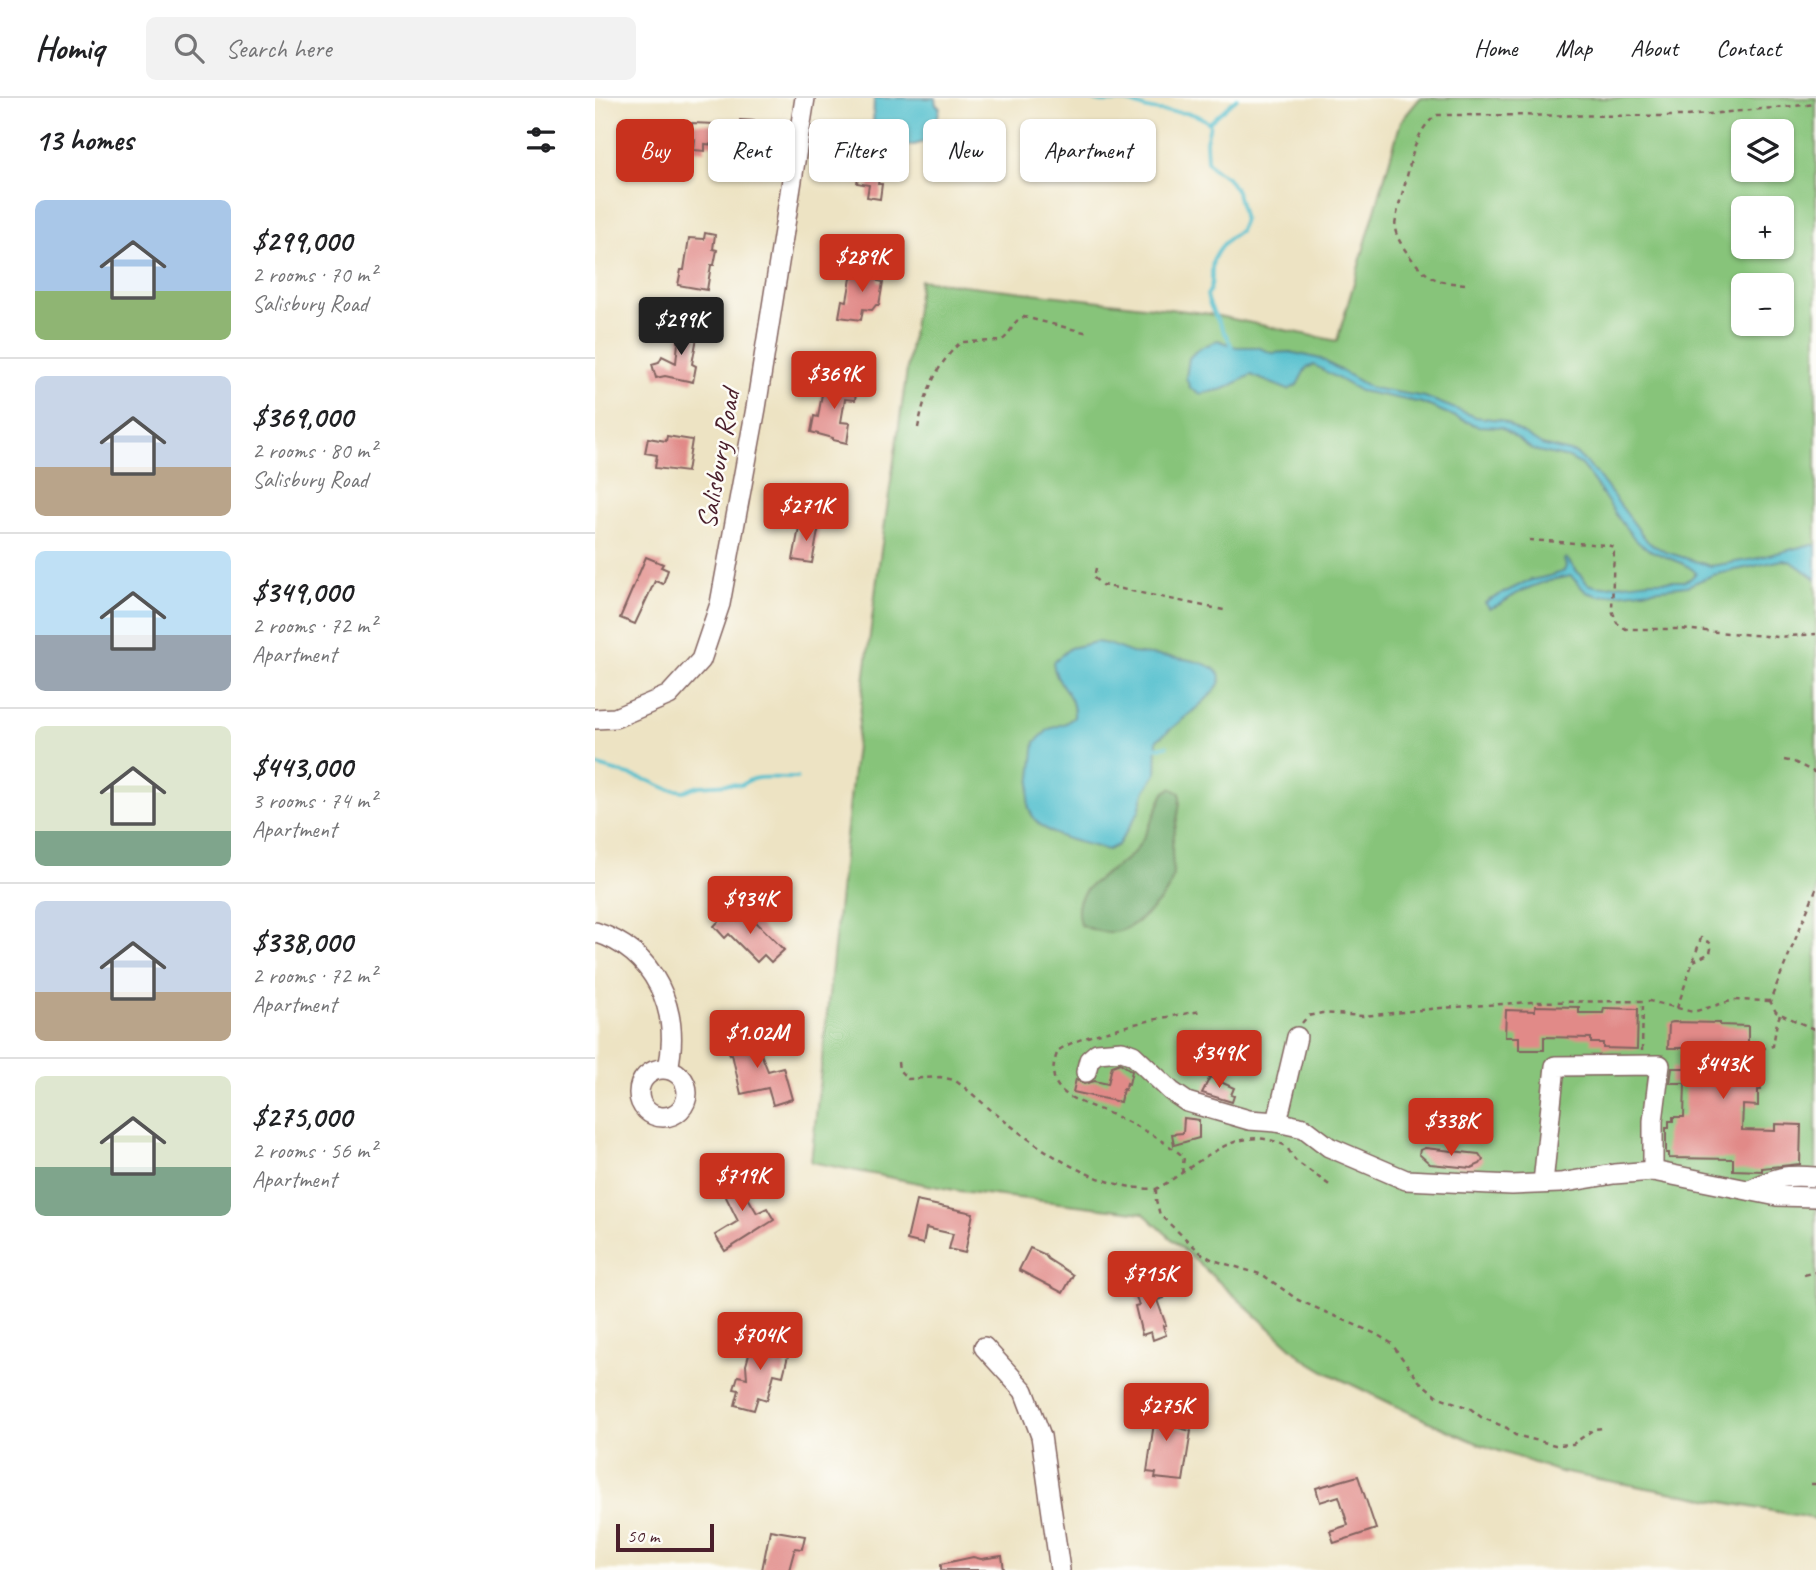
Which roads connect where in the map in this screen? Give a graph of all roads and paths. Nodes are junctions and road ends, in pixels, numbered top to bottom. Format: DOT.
graph roads {
  1 [pos="806,98"];
  2 [pos="1816,104"];
  3 [pos="1465,284"];
  4 [pos="1088,334"];
  5 [pos="918,428"];
  6 [pos="1529,540"];
  7 [pos="1096,568"];
  8 [pos="1224,610"];
  9 [pos="1816,634"];
  10 [pos="595,719"];
  11 [pos="1784,760"];
  12 [pos="1816,773"];
  13 [pos="1816,890"];
  14 [pos="595,932"];
  15 [pos="1694,961"];
  16 [pos="1643,1001"];
  17 [pos="1770,1001"];
  18 [pos="1677,1008"];
  19 [pos="1203,1012"];
  20 [pos="1780,1015"];
  21 [pos="1816,1030"];
  22 [pos="1297,1037"];
  23 [pos="1761,1049"];
  24 [pos="898,1062"];
  25 [pos="1642,1065"];
  26 [pos="668,1069"];
  27 [pos="1086,1072"];
  28 [pos="1277,1122"];
  29 [pos="1653,1171"];
  30 [pos="1182,1173"];
  31 [pos="1816,1177"];
  32 [pos="1543,1183"];
  33 [pos="1332,1187"];
  34 [pos="1156,1189"];
  35 [pos="1750,1190"];
  36 [pos="1816,1197"];
  37 [pos="1816,1272"];
  38 [pos="1804,1275"];
  39 [pos="985,1347"];
  40 [pos="1603,1428"];
  41 [pos="1061,1570"];
  1 -- 10 [label="street, Salisbury Road"];
  2 -- 3 [label="path"];
  4 -- 5 [label="path"];
  6 -- 9 [label="path"];
  7 -- 8 [label="path"];
  11 -- 12 [label="path"];
  13 -- 17 [label="path"];
  14 -- 26 [label="street"];
  15 -- 15 [label="path"];
  15 -- 18 [label="path"];
  16 -- 18 [label="path"];
  16 -- 22 [label="path"];
  16 -- 25 [label="path"];
  17 -- 18 [label="path"];
  17 -- 20 [label="path"];
  19 -- 30 [label="path"];
  20 -- 21 [label="path"];
  20 -- 23 [label="path"];
  22 -- 28 [label="street"];
  24 -- 34 [label="path"];
  25 -- 29 [label="street"];
  25 -- 32 [label="street"];
  27 -- 28 [label="street"];
  28 -- 32 [label="street"];
  29 -- 32 [label="street"];
  29 -- 35 [label="street"];
  30 -- 33 [label="path"];
  30 -- 34 [label="path"];
  31 -- 35 [label="street"];
  34 -- 40 [label="path"];
  35 -- 36 [label="street"];
  37 -- 38 [label="path"];
  39 -- 41 [label="street"];
}
